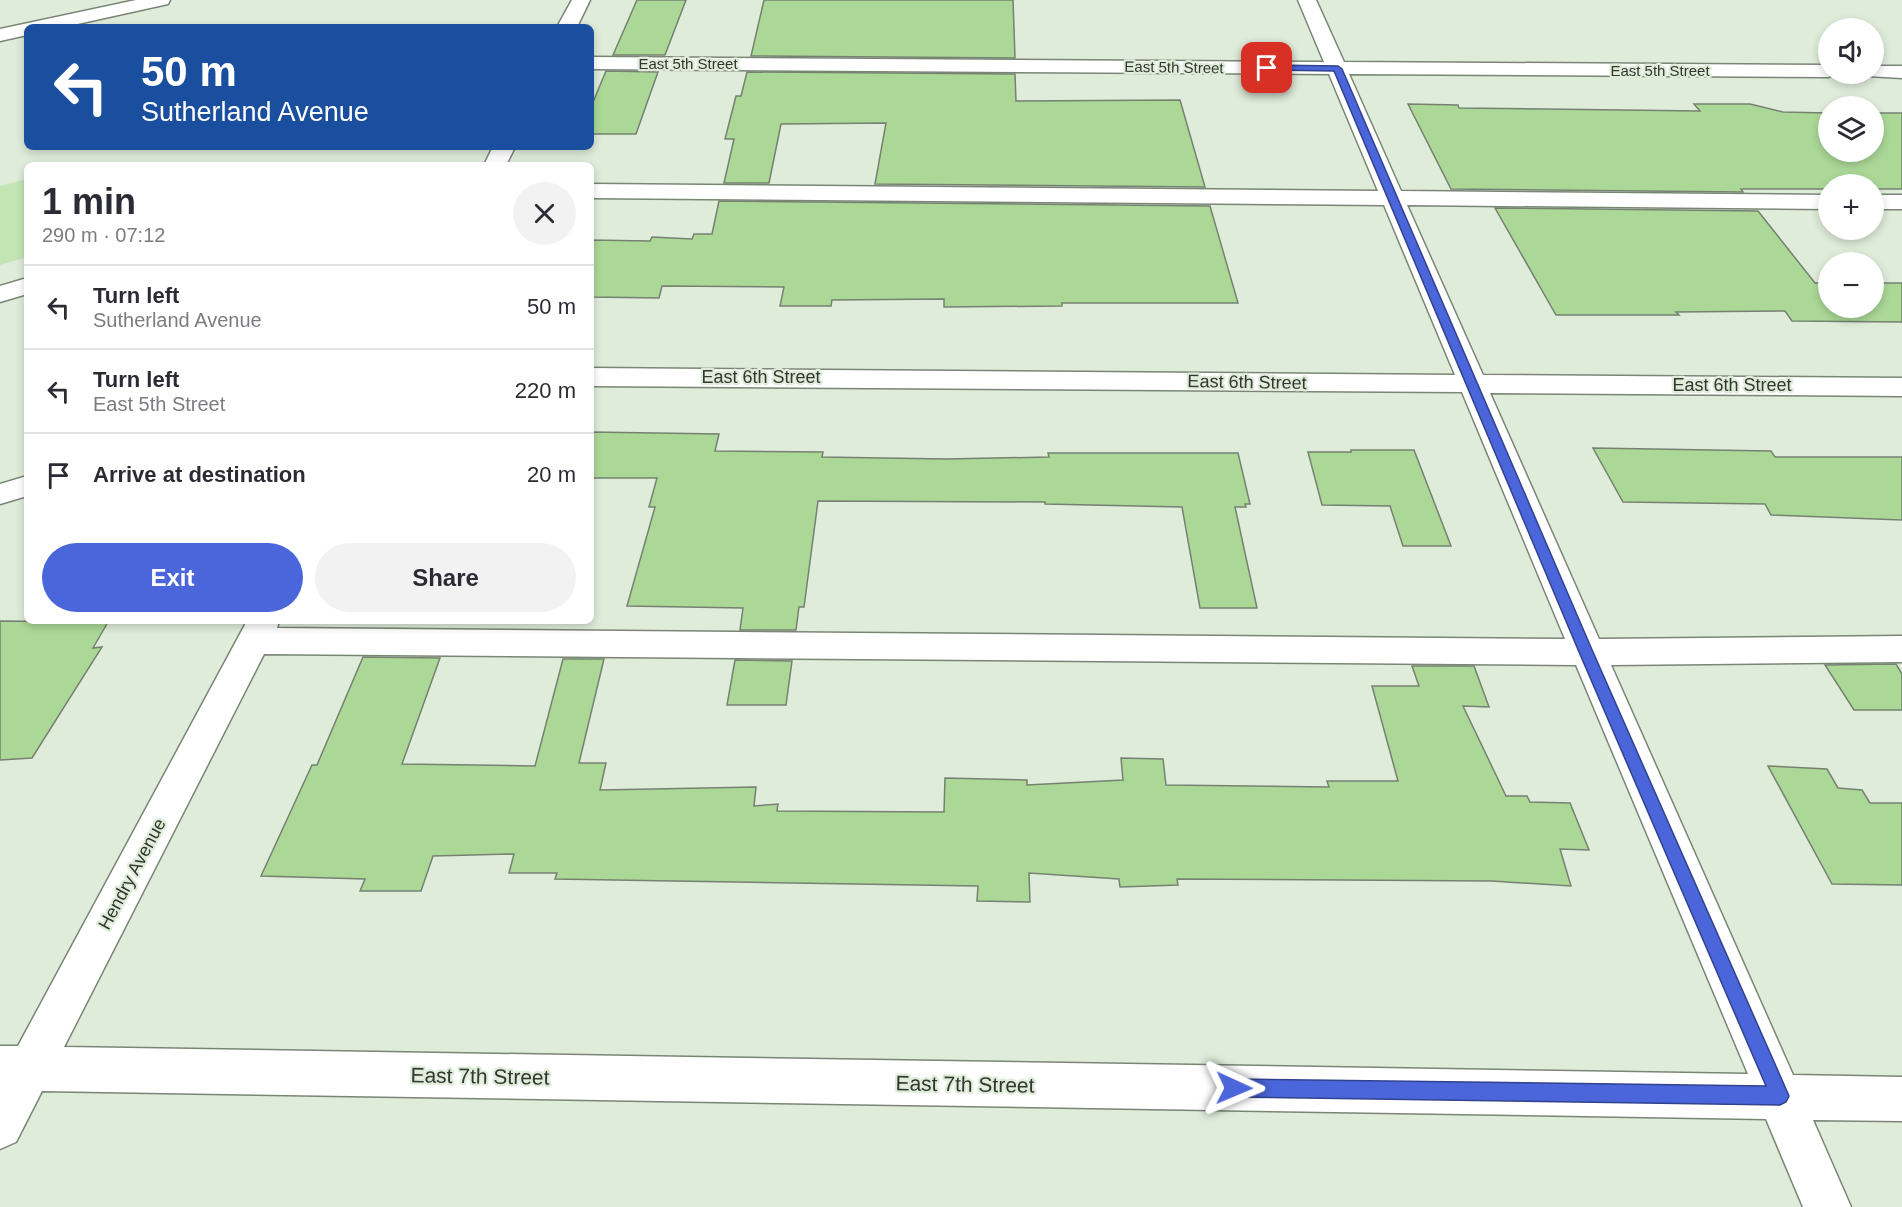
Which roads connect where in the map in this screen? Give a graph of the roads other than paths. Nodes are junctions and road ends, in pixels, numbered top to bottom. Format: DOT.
graph roads {
  1 [pos="160,0"];
  2 [pos="581,0"];
  3 [pos="1307,0"];
  4 [pos="52,24"];
  5 [pos="569,24"];
  6 [pos="24,30"];
  7 [pos="0,35"];
  8 [pos="594,63"];
  9 [pos="1338,69"];
  10 [pos="1818,71"];
  11 [pos="1884,72"];
  12 [pos="1902,72"];
  13 [pos="594,191"];
  14 [pos="1394,198"];
  15 [pos="1818,202"];
  16 [pos="1884,202"];
  17 [pos="1902,202"];
  18 [pos="24,287"];
  19 [pos="0,294"];
  20 [pos="594,376"];
  21 [pos="1472,384"];
  22 [pos="1902,387"];
  23 [pos="24,487"];
  24 [pos="0,495"];
  25 [pos="259,631"];
  26 [pos="1902,649"];
  27 [pos="1586,652"];
  28 [pos="14,1068"];
  29 [pos="1780,1096"];
  30 [pos="1902,1099"];
  31 [pos="0,1126"];
  32 [pos="1827,1207"];
  1 -- 4 [label="street"];
  2 -- 5 [label="street"];
  3 -- 9 [label="street"];
  6 -- 7 [label="street"];
  8 -- 9 [label="street, East 5th Street"];
  9 -- 10 [label="street, East 5th Street"];
  9 -- 14 [label="street"];
  11 -- 12 [label="street"];
  13 -- 14 [label="street"];
  14 -- 15 [label="street"];
  14 -- 21 [label="street"];
  16 -- 17 [label="street"];
  18 -- 19 [label="street"];
  20 -- 21 [label="street, East 6th Street"];
  21 -- 22 [label="street, East 6th Street"];
  21 -- 27 [label="street"];
  23 -- 24 [label="street"];
  25 -- 27 [label="street"];
  25 -- 28 [label="street, Hendry Avenue"];
  26 -- 27 [label="street"];
  27 -- 29 [label="street"];
  28 -- 29 [label="street, East 7th Street"];
  28 -- 31 [label="street, Hendry Avenue"];
  29 -- 30 [label="street, East 7th Street"];
  29 -- 32 [label="street"];
}
